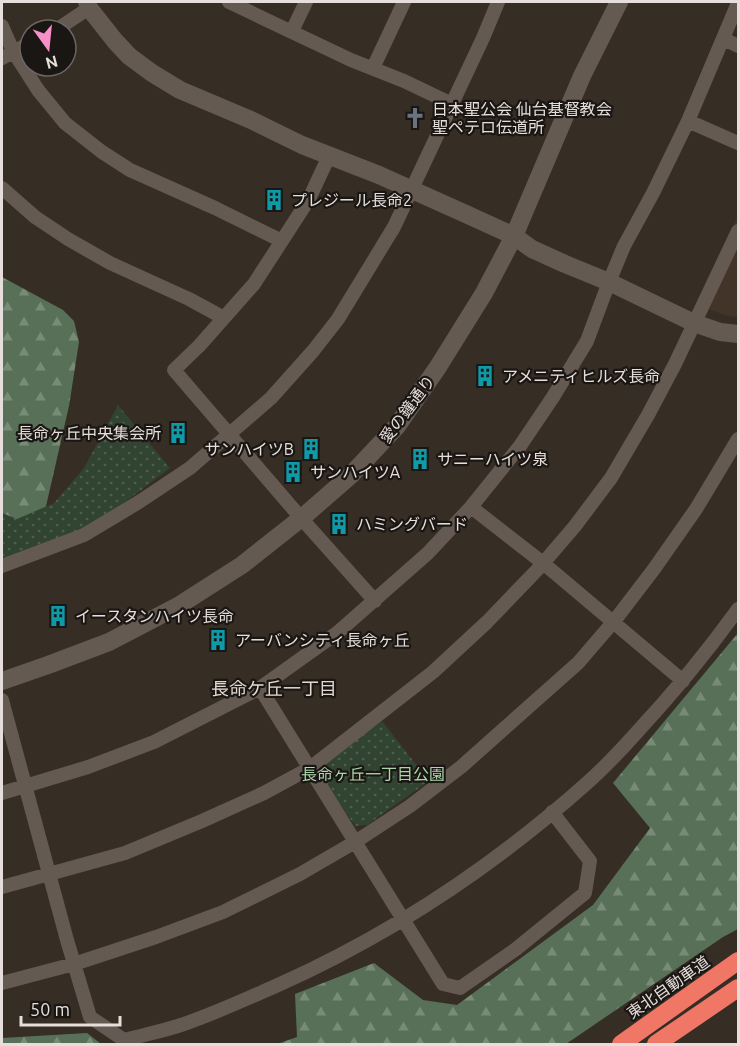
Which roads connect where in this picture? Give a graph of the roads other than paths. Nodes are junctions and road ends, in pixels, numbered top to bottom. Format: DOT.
graph roads {
  1 [pos="229,2"];
  2 [pos="306,2"];
  3 [pos="404,2"];
  4 [pos="498,2"];
  5 [pos="619,2"];
  6 [pos="738,3"];
  7 [pos="88,5"];
  8 [pos="71,18"];
  9 [pos="2,26"];
  10 [pos="292,32"];
  11 [pos="724,39"];
  12 [pos="738,46"];
  13 [pos="7,54"];
  14 [pos="373,68"];
  15 [pos="452,104"];
  16 [pos="688,121"];
  17 [pos="738,143"];
  18 [pos="329,156"];
  19 [pos="2,188"];
  20 [pos="412,190"];
  21 [pos="738,231"];
  22 [pos="514,236"];
  23 [pos="282,241"];
  24 [pos="609,282"];
  25 [pos="224,318"];
  26 [pos="694,322"];
  27 [pos="738,333"];
  28 [pos="230,434"];
  29 [pos="738,439"];
  30 [pos="471,507"];
  31 [pos="301,518"];
  32 [pos="543,563"];
  33 [pos="2,566"];
  34 [pos="375,601"];
  35 [pos="738,609"];
  36 [pos="613,622"];
  37 [pos="2,681"];
  38 [pos="683,681"];
  39 [pos="260,688"];
  40 [pos="2,700"];
  41 [pos="310,768"];
  42 [pos="26,786"];
  43 [pos="2,793"];
  44 [pos="552,812"];
  45 [pos="355,842"];
  46 [pos="49,874"];
  47 [pos="2,887"];
  48 [pos="404,920"];
  49 [pos="738,962"];
  50 [pos="74,964"];
  51 [pos="2,983"];
  52 [pos="738,987"];
  53 [pos="621,1044"];
  54 [pos="656,1044"];
  1 -- 10 [label="street"];
  2 -- 10 [label="street"];
  3 -- 14 [label="street"];
  4 -- 15 [label="street"];
  5 -- 22 [label="street, 愛の鐘通り"];
  6 -- 11 [label="street"];
  7 -- 8 [label="street"];
  7 -- 18 [label="street"];
  9 -- 13 [label="street"];
  10 -- 14 [label="street"];
  11 -- 12 [label="street"];
  11 -- 16 [label="street"];
  13 -- 23 [label="street"];
  14 -- 15 [label="street"];
  15 -- 20 [label="street"];
  16 -- 17 [label="street"];
  16 -- 24 [label="street"];
  18 -- 20 [label="street"];
  18 -- 23 [label="street"];
  19 -- 25 [label="street"];
  20 -- 22 [label="street"];
  20 -- 28 [label="street"];
  21 -- 26 [label="street"];
  22 -- 24 [label="street"];
  22 -- 31 [label="street, 愛の鐘通り"];
  23 -- 25 [label="street"];
  24 -- 26 [label="street"];
  24 -- 30 [label="street"];
  25 -- 28 [label="street"];
  26 -- 27 [label="street"];
  26 -- 32 [label="street"];
  28 -- 31 [label="street"];
  28 -- 33 [label="street"];
  29 -- 36 [label="street"];
  30 -- 32 [label="street"];
  30 -- 34 [label="street"];
  31 -- 34 [label="street"];
  31 -- 37 [label="street, 愛の鐘通り"];
  32 -- 36 [label="street"];
  32 -- 41 [label="street"];
  34 -- 39 [label="street"];
  35 -- 38 [label="street"];
  36 -- 38 [label="street"];
  36 -- 45 [label="street"];
  38 -- 44 [label="street"];
  39 -- 41 [label="street"];
  39 -- 42 [label="street"];
  40 -- 42 [label="street"];
  41 -- 45 [label="street"];
  41 -- 46 [label="street"];
  42 -- 43 [label="street"];
  42 -- 46 [label="street"];
  44 -- 48 [label="street"];
  44 -- 48 [label="street"];
  45 -- 48 [label="street"];
  45 -- 50 [label="street"];
  46 -- 47 [label="street"];
  46 -- 50 [label="street"];
  48 -- 50 [label="street"];
  49 -- 53 [label="highway, 東北自動車道"];
  50 -- 51 [label="street"];
  52 -- 54 [label="highway"];
}
